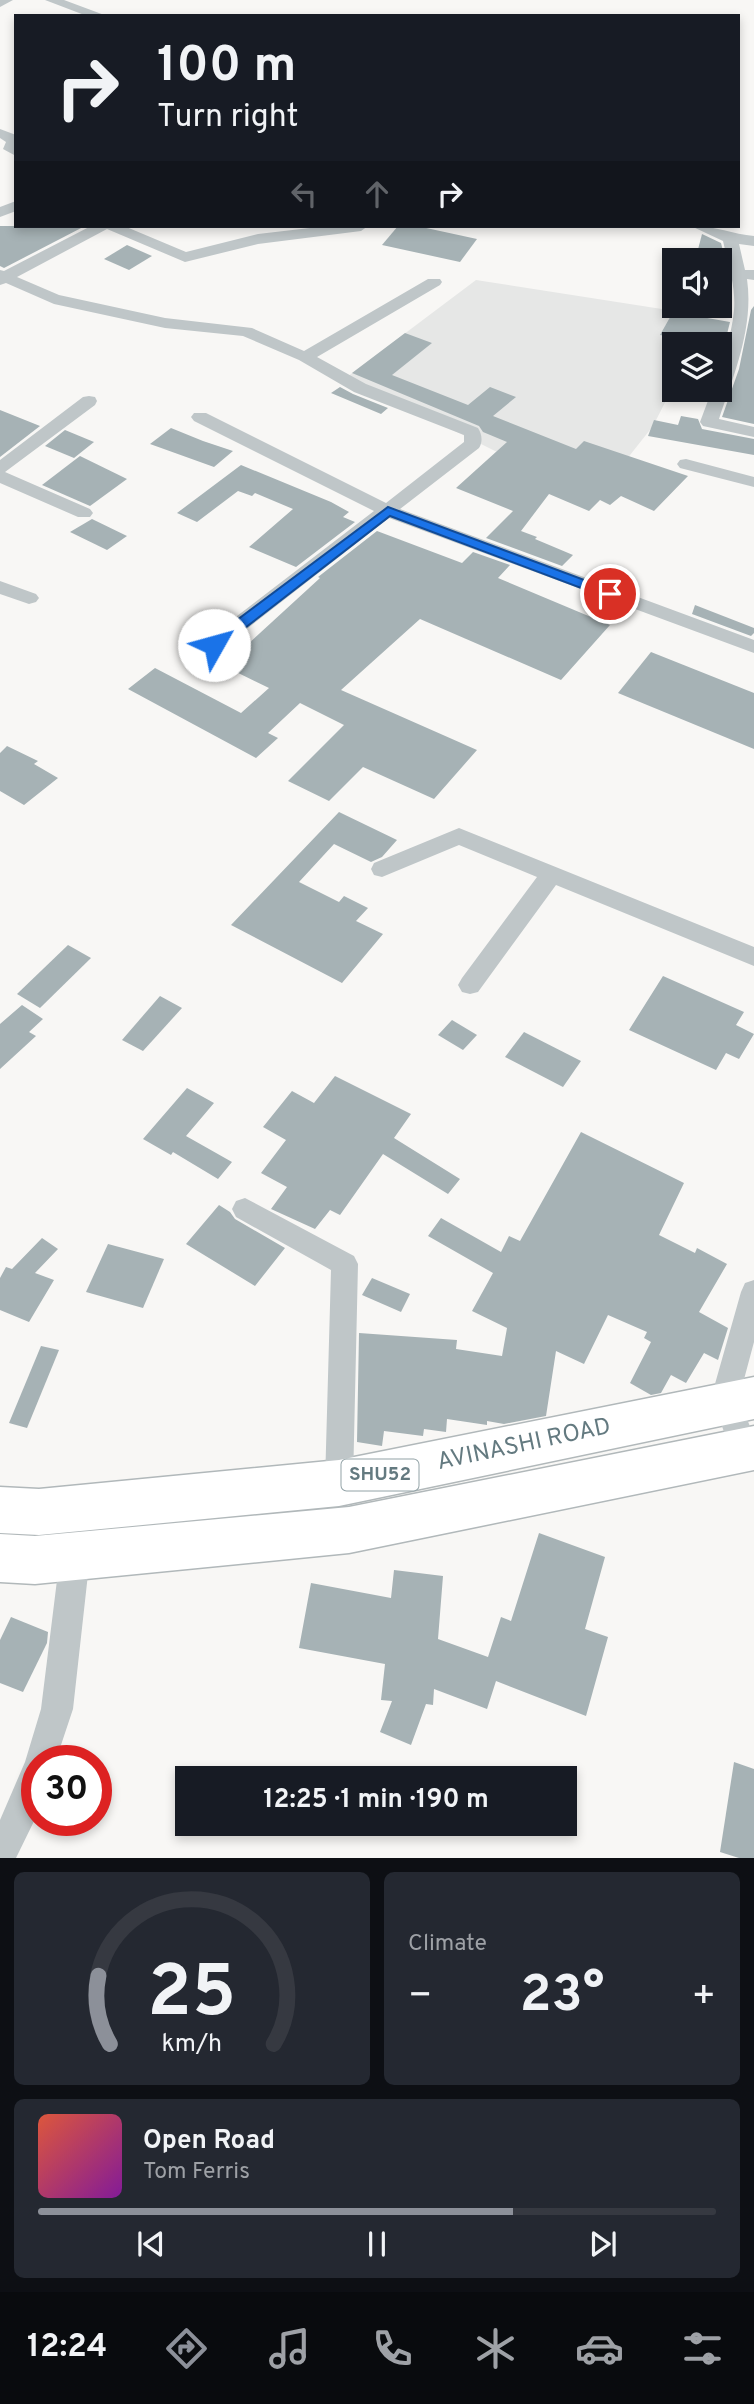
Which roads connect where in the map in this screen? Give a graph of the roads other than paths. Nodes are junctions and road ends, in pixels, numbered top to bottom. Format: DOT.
graph roads {
  1 [pos="7,0"];
  2 [pos="51,0"];
  3 [pos="0,3"];
  4 [pos="95,14"];
  5 [pos="0,133"];
  6 [pos="9,152"];
  7 [pos="99,228"];
  8 [pos="117,228"];
  9 [pos="345,228"];
  10 [pos="704,228"];
  11 [pos="730,238"];
  12 [pos="754,241"];
  13 [pos="746,275"];
  14 [pos="2,278"];
  15 [pos="434,282"];
  16 [pos="304,357"];
  17 [pos="89,401"];
  18 [pos="200,417"];
  19 [pos="754,432"];
  20 [pos="686,464"];
  21 [pos="0,468"];
  22 [pos="0,476"];
  23 [pos="754,482"];
  24 [pos="388,511"];
  25 [pos="83,513"];
  26 [pos="0,587"];
  27 [pos="29,598"];
  28 [pos="214,645"];
  29 [pos="754,647"];
  30 [pos="382,869"];
  31 [pos="552,874"];
  32 [pos="754,957"];
  33 [pos="470,985"];
  34 [pos="245,1209"];
  35 [pos="754,1292"];
  36 [pos="740,1401"];
  37 [pos="749,1449"];
  38 [pos="339,1483"];
  39 [pos="0,1510"];
  40 [pos="75,1556"];
  41 [pos="0,1558"];
  42 [pos="45,1745"];
  43 [pos="21,1812"];
  44 [pos="0,1855"];
  1 -- 3 [label="street"];
  2 -- 4 [label="street"];
  5 -- 6 [label="street"];
  7 -- 14 [label="street"];
  8 -- 9 [label="street"];
  10 -- 11 [label="street"];
  11 -- 12 [label="street"];
  11 -- 13 [label="street"];
  13 -- 19 [label="street"];
  14 -- 16 [label="street"];
  15 -- 16 [label="street"];
  16 -- 24 [label="street"];
  17 -- 21 [label="street"];
  18 -- 24 [label="street"];
  20 -- 23 [label="street"];
  22 -- 25 [label="street"];
  24 -- 28 [label="street"];
  24 -- 29 [label="street"];
  26 -- 27 [label="street"];
  30 -- 31 [label="street"];
  31 -- 32 [label="street"];
  31 -- 33 [label="street"];
  34 -- 38 [label="street"];
  35 -- 36 [label="street"];
  36 -- 37 [label="street"];
  36 -- 38 [label="main road, AVINASHI ROAD / SHU52"];
  37 -- 40 [label="main road, SHU52"];
  38 -- 39 [label="main road, AVINASHI ROAD / SHU52"];
  40 -- 41 [label="main road, SHU52"];
  40 -- 42 [label="street"];
  43 -- 44 [label="street"];
}
